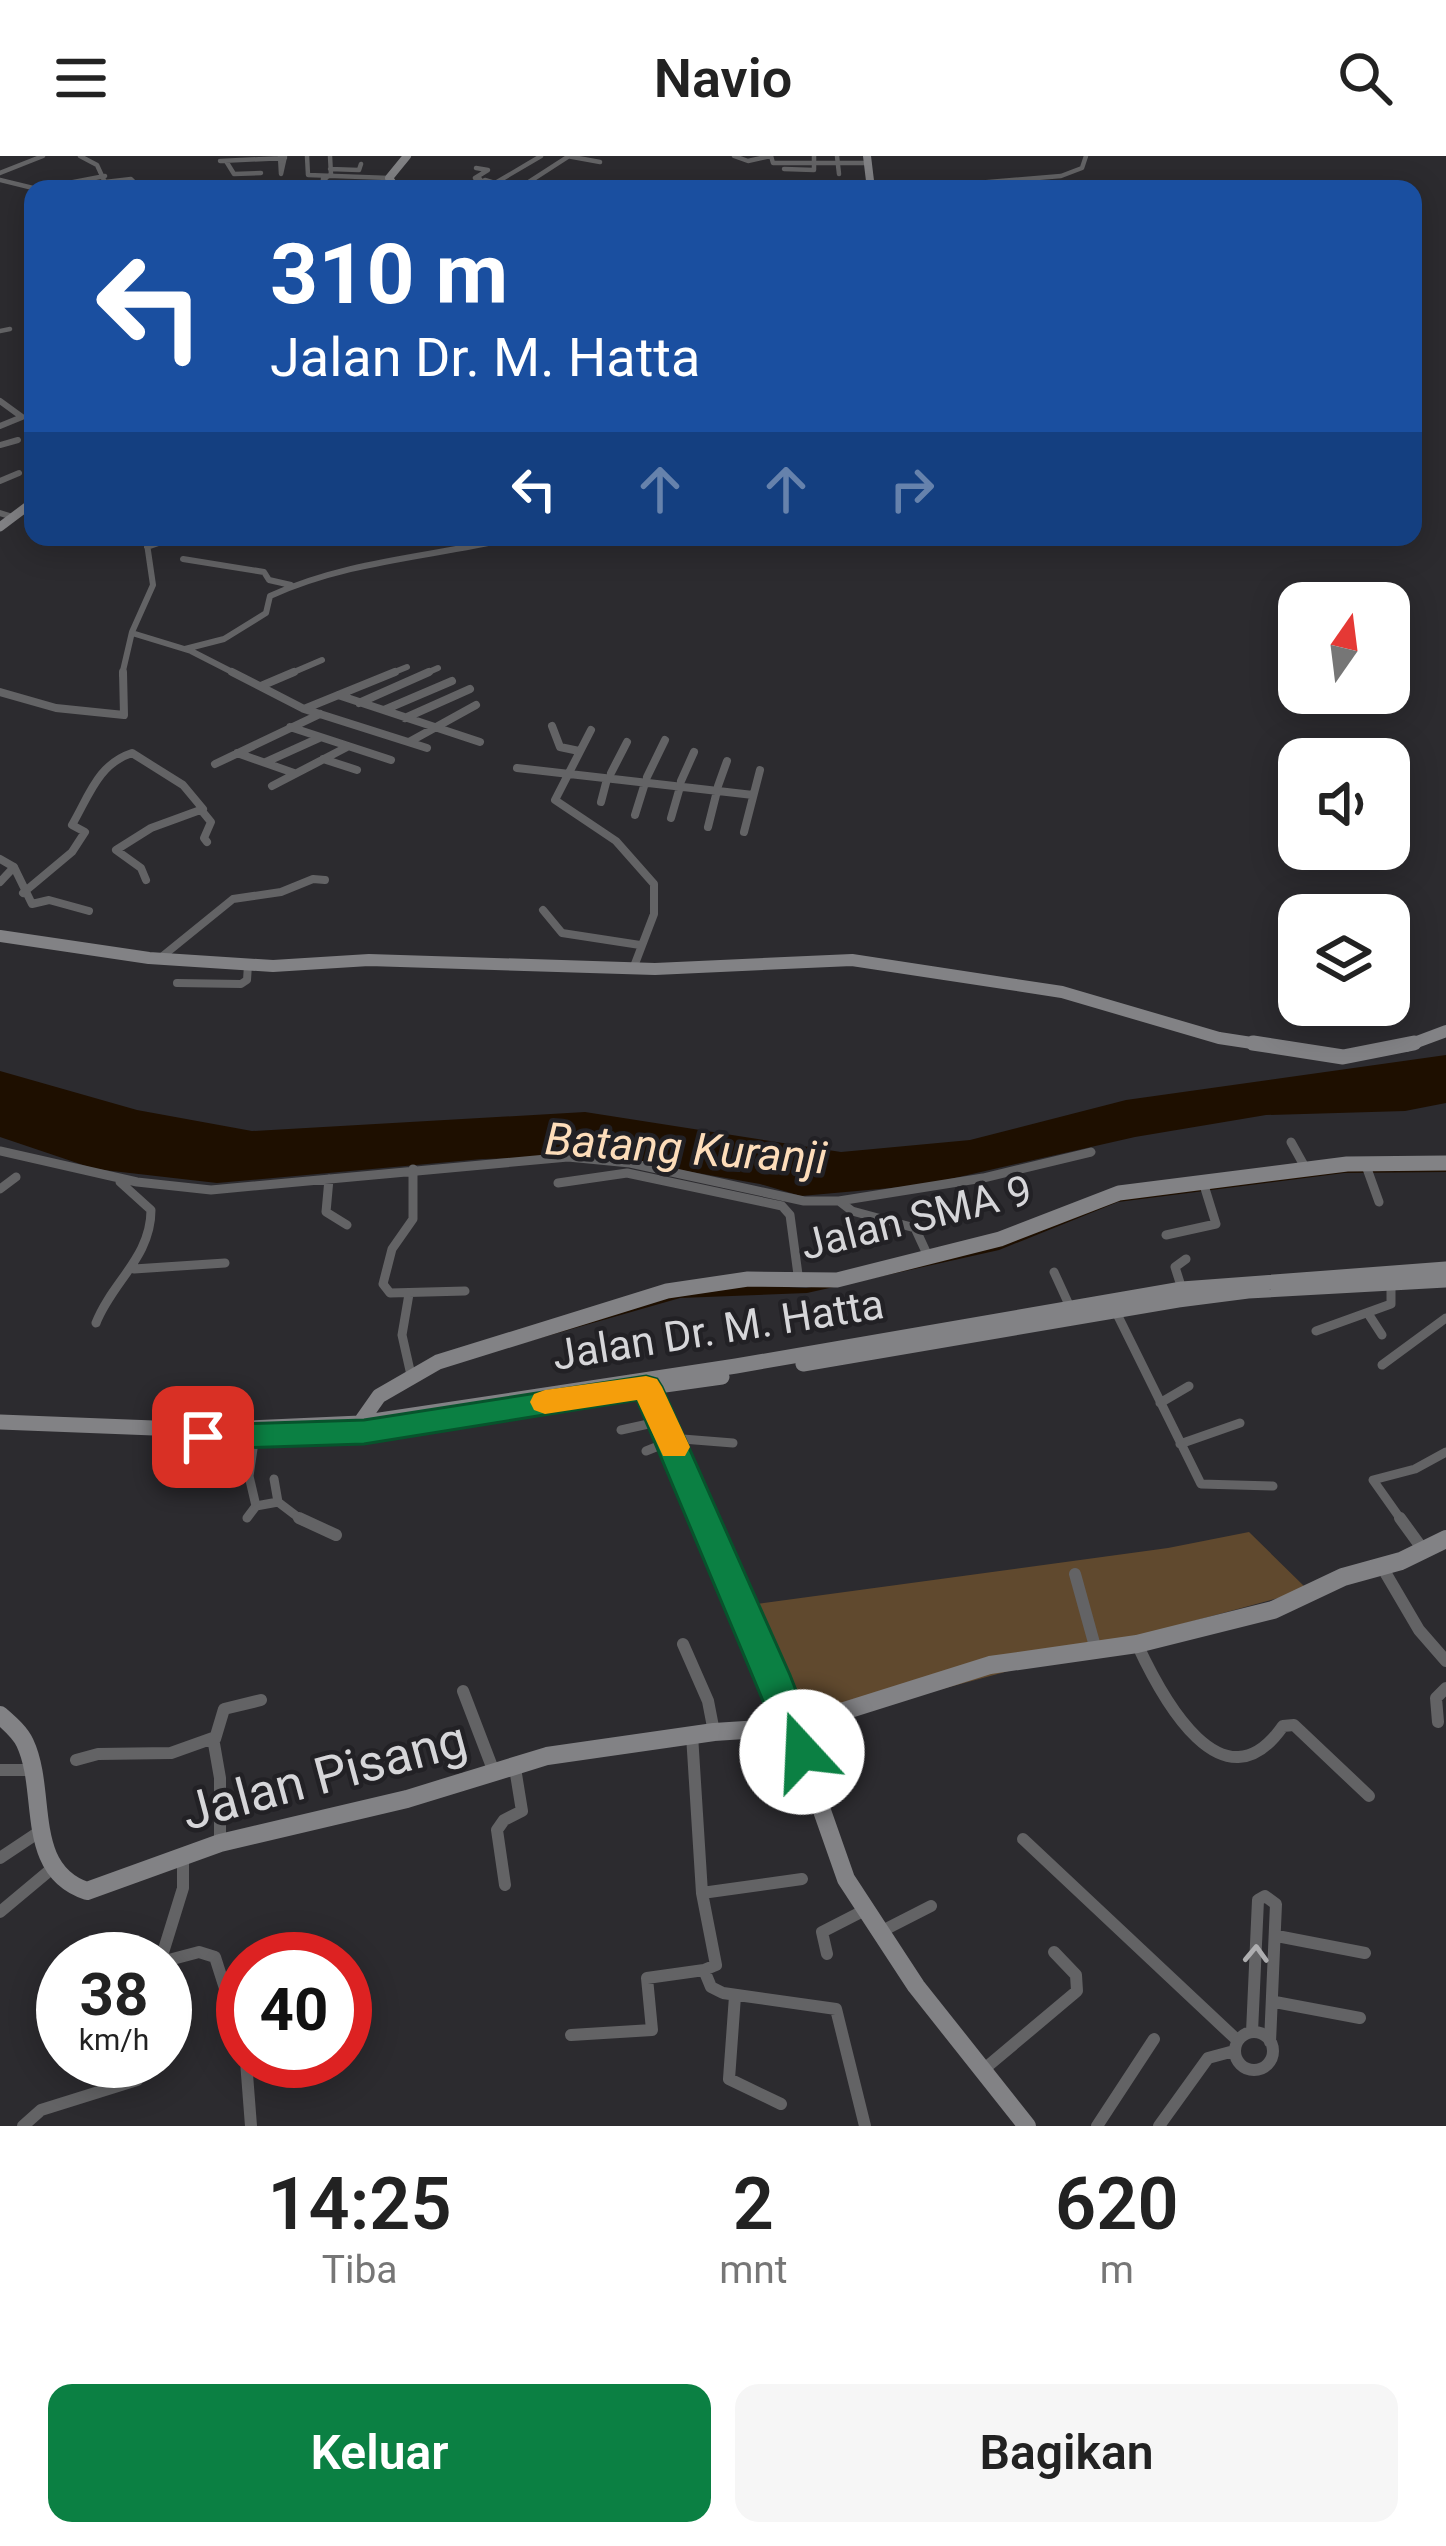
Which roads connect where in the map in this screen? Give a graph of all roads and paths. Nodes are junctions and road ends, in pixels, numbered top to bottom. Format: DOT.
graph roads {
  1 [pos="44,156"];
  2 [pos="80,156"];
  3 [pos="307,156"];
  4 [pos="541,156"];
  5 [pos="568,156"];
  6 [pos="734,156"];
  7 [pos="1087,156"];
  8 [pos="282,157"];
  9 [pos="104,158"];
  10 [pos="352,160"];
  11 [pos="792,160"];
  12 [pos="837,160"];
  13 [pos="773,161"];
  14 [pos="93,162"];
  15 [pos="600,163"];
  16 [pos="868,164"];
  17 [pos="262,165"];
  18 [pos="814,165"];
  19 [pos="330,166"];
  20 [pos="476,168"];
  21 [pos="855,172"];
  22 [pos="839,174"];
  23 [pos="0,176"];
  24 [pos="140,176"];
  25 [pos="129,178"];
  26 [pos="105,180"];
  27 [pos="118,180"];
  28 [pos="382,180"];
  29 [pos="485,180"];
  30 [pos="500,180"];
  31 [pos="532,180"];
  32 [pos="1013,180"];
  33 [pos="10,329"];
  34 [pos="0,331"];
  35 [pos="0,401"];
  36 [pos="0,426"];
  37 [pos="18,440"];
  38 [pos="0,446"];
  39 [pos="20,473"];
  40 [pos="0,480"];
  41 [pos="24,509"];
  42 [pos="0,513"];
  43 [pos="14,517"];
  44 [pos="0,527"];
  45 [pos="150,546"];
  46 [pos="477,546"];
  47 [pos="147,547"];
  48 [pos="183,559"];
  49 [pos="291,585"];
  50 [pos="132,633"];
  51 [pos="185,649"];
  52 [pos="322,660"];
  53 [pos="406,667"];
  54 [pos="438,668"];
  55 [pos="452,681"];
  56 [pos="260,686"];
  57 [pos="470,689"];
  58 [pos="0,692"];
  59 [pos="338,695"];
  60 [pos="359,703"];
  61 [pos="476,705"];
  62 [pos="304,709"];
  63 [pos="385,710"];
  64 [pos="320,714"];
  65 [pos="405,718"];
  66 [pos="552,726"];
  67 [pos="431,727"];
  68 [pos="290,728"];
  69 [pos="591,730"];
  70 [pos="319,737"];
  71 [pos="665,740"];
  72 [pos="409,742"];
  73 [pos="479,742"];
  74 [pos="627,742"];
  75 [pos="350,747"];
  76 [pos="427,748"];
  77 [pos="579,751"];
  78 [pos="694,752"];
  79 [pos="237,753"];
  80 [pos="322,759"];
  81 [pos="392,760"];
  82 [pos="727,761"];
  83 [pos="266,762"];
  84 [pos="333,763"];
  85 [pos="215,764"];
  86 [pos="519,766"];
  87 [pos="357,770"];
  88 [pos="760,770"];
  89 [pos="568,771"];
  90 [pos="295,773"];
  91 [pos="609,776"];
  92 [pos="646,780"];
  93 [pos="681,784"];
  94 [pos="272,786"];
  95 [pos="717,788"];
  96 [pos="753,792"];
  97 [pos="601,802"];
  98 [pos="202,811"];
  99 [pos="634,815"];
  100 [pos="671,818"];
  101 [pos="708,827"];
  102 [pos="744,832"];
  103 [pos="207,842"];
  104 [pos="0,860"];
  105 [pos="14,867"];
  106 [pos="146,880"];
  107 [pos="325,880"];
  108 [pos="0,882"];
  109 [pos="23,893"];
  110 [pos="543,910"];
  111 [pos="89,911"];
  112 [pos="0,936"];
  113 [pos="640,945"];
  114 [pos="159,958"];
  115 [pos="248,969"];
  116 [pos="633,969"];
  117 [pos="177,983"];
  118 [pos="1446,1031"];
  119 [pos="1291,1142"];
  120 [pos="0,1151"];
  121 [pos="1090,1152"];
  122 [pos="1446,1163"];
  123 [pos="413,1169"];
  124 [pos="1306,1169"];
  125 [pos="1368,1169"];
  126 [pos="16,1177"];
  127 [pos="116,1178"];
  128 [pos="328,1179"];
  129 [pos="558,1184"];
  130 [pos="1205,1185"];
  131 [pos="0,1189"];
  132 [pos="839,1201"];
  133 [pos="1379,1202"];
  134 [pos="347,1225"];
  135 [pos="1166,1235"];
  136 [pos="927,1254"];
  137 [pos="1186,1259"];
  138 [pos="225,1263"];
  139 [pos="134,1269"];
  140 [pos="1446,1269"];
  141 [pos="1054,1272"];
  142 [pos="1446,1280"];
  143 [pos="799,1282"];
  144 [pos="1391,1284"];
  145 [pos="465,1291"];
  146 [pos="1178,1293"];
  147 [pos="409,1294"];
  148 [pos="1070,1307"];
  149 [pos="1116,1312"];
  150 [pos="1369,1316"];
  151 [pos="1446,1318"];
  152 [pos="96,1323"];
  153 [pos="1316,1330"];
  154 [pos="1382,1335"];
  155 [pos="792,1361"];
  156 [pos="1382,1365"];
  157 [pos="411,1375"];
  158 [pos="1189,1386"];
  159 [pos="646,1387"];
  160 [pos="1160,1402"];
  161 [pos="361,1423"];
  162 [pos="1240,1423"];
  163 [pos="0,1426"];
  164 [pos="621,1430"];
  165 [pos="668,1433"];
  166 [pos="204,1434"];
  167 [pos="254,1435"];
  168 [pos="733,1443"];
  169 [pos="1180,1444"];
  170 [pos="646,1451"];
  171 [pos="1446,1452"];
  172 [pos="274,1479"];
  173 [pos="1274,1486"];
  174 [pos="278,1502"];
  175 [pos="256,1506"];
  176 [pos="247,1518"];
  177 [pos="336,1534"];
  178 [pos="1446,1539"];
  179 [pos="1424,1551"];
  180 [pos="1382,1567"];
  181 [pos="1075,1574"];
  182 [pos="683,1644"];
  183 [pos="1137,1644"];
  184 [pos="1096,1650"];
  185 [pos="1446,1661"];
  186 [pos="1446,1688"];
  187 [pos="463,1691"];
  188 [pos="261,1700"];
  189 [pos="0,1715"];
  190 [pos="1438,1722"];
  191 [pos="793,1727"];
  192 [pos="714,1732"];
  193 [pos="692,1735"];
  194 [pos="215,1739"];
  195 [pos="76,1760"];
  196 [pos="514,1766"];
  197 [pos="0,1770"];
  198 [pos="32,1770"];
  199 [pos="494,1772"];
  200 [pos="1369,1796"];
  201 [pos="39,1832"];
  202 [pos="1023,1839"];
  203 [pos="220,1843"];
  204 [pos="183,1855"];
  205 [pos="0,1858"];
  206 [pos="56,1866"];
  207 [pos="802,1879"];
  208 [pos="506,1885"];
  209 [pos="702,1893"];
  210 [pos="931,1906"];
  211 [pos="865,1910"];
  212 [pos="0,1912"];
  213 [pos="171,1932"];
  214 [pos="880,1932"];
  215 [pos="1277,1936"];
  216 [pos="1054,1952"];
  217 [pos="1365,1953"];
  218 [pos="827,1954"];
  219 [pos="704,1970"];
  220 [pos="735,1996"];
  221 [pos="1275,2002"];
  222 [pos="1360,2018"];
  223 [pos="1252,2032"];
  224 [pos="571,2035"];
  225 [pos="1154,2039"];
  226 [pos="1270,2042"];
  227 [pos="1235,2045"];
  228 [pos="983,2071"];
  229 [pos="111,2088"];
  230 [pos="248,2088"];
  231 [pos="781,2104"];
  232 [pos="23,2126"];
  233 [pos="250,2126"];
  234 [pos="866,2126"];
  235 [pos="1027,2126"];
  236 [pos="1097,2126"];
  237 [pos="1159,2126"];
  1 -- 23 [label="street"];
  2 -- 14 [label="street"];
  3 -- 19 [label="street"];
  4 -- 30 [label="street"];
  5 -- 15 [label="street"];
  5 -- 31 [label="street"];
  6 -- 13 [label="street"];
  7 -- 32 [label="street"];
  8 -- 17 [label="street"];
  9 -- 14 [label="street"];
  10 -- 19 [label="street"];
  10 -- 19 [label="street"];
  11 -- 13 [label="street"];
  11 -- 18 [label="street"];
  12 -- 16 [label="street"];
  12 -- 18 [label="street"];
  12 -- 22 [label="street"];
  13 -- 18 [label="street"];
  14 -- 26 [label="street"];
  16 -- 21 [label="street"];
  17 -- 17 [label="street"];
  19 -- 28 [label="street"];
  20 -- 29 [label="street"];
  24 -- 25 [label="street"];
  25 -- 27 [label="street"];
  33 -- 34 [label="street"];
  35 -- 36 [label="street"];
  37 -- 38 [label="street"];
  39 -- 40 [label="street"];
  41 -- 43 [label="street"];
  42 -- 43 [label="street"];
  43 -- 44 [label="street"];
  45 -- 47 [label="street"];
  46 -- 49 [label="street"];
  47 -- 50 [label="street"];
  48 -- 49 [label="street"];
  49 -- 51 [label="street"];
  50 -- 51 [label="street"];
  50 -- 58 [label="street"];
  51 -- 56 [label="street"];
  52 -- 56 [label="street"];
  53 -- 59 [label="street"];
  54 -- 60 [label="street"];
  55 -- 63 [label="street"];
  56 -- 62 [label="street"];
  57 -- 65 [label="street"];
  59 -- 60 [label="street"];
  59 -- 62 [label="street"];
  60 -- 63 [label="street"];
  61 -- 67 [label="street"];
  62 -- 64 [label="street"];
  63 -- 65 [label="street"];
  64 -- 68 [label="street"];
  64 -- 72 [label="street"];
  65 -- 67 [label="street"];
  66 -- 77 [label="street"];
  67 -- 72 [label="street"];
  67 -- 73 [label="street"];
  68 -- 70 [label="street"];
  68 -- 79 [label="street"];
  69 -- 77 [label="street"];
  70 -- 75 [label="street"];
  70 -- 83 [label="street"];
  71 -- 92 [label="street"];
  72 -- 76 [label="street"];
  74 -- 91 [label="street"];
  75 -- 80 [label="street"];
  75 -- 81 [label="street"];
  75 -- 84 [label="street"];
  77 -- 89 [label="street"];
  78 -- 93 [label="street"];
  79 -- 83 [label="street"];
  79 -- 85 [label="street"];
  80 -- 84 [label="street"];
  80 -- 90 [label="street"];
  82 -- 95 [label="street"];
  83 -- 90 [label="street"];
  84 -- 87 [label="street"];
  86 -- 89 [label="street"];
  88 -- 96 [label="street"];
  89 -- 91 [label="street"];
  89 -- 113 [label="street"];
  90 -- 94 [label="street"];
  91 -- 92 [label="street"];
  91 -- 97 [label="street"];
  92 -- 93 [label="street"];
  92 -- 99 [label="street"];
  93 -- 95 [label="street"];
  93 -- 100 [label="street"];
  95 -- 96 [label="street"];
  95 -- 101 [label="street"];
  96 -- 102 [label="street"];
  98 -- 103 [label="street"];
  98 -- 106 [label="street"];
  98 -- 109 [label="street"];
  104 -- 105 [label="street"];
  105 -- 108 [label="street"];
  105 -- 109 [label="street"];
  107 -- 114 [label="street"];
  109 -- 111 [label="street"];
  110 -- 113 [label="street"];
  112 -- 114 [label="street"];
  113 -- 116 [label="street"];
  114 -- 115 [label="street"];
  115 -- 116 [label="street"];
  115 -- 117 [label="street"];
  116 -- 118 [label="street"];
  119 -- 124 [label="street"];
  120 -- 127 [label="street"];
  121 -- 132 [label="street"];
  122 -- 125 [label="street, Jalan SMA 9"];
  123 -- 128 [label="street"];
  123 -- 132 [label="street"];
  123 -- 147 [label="street"];
  124 -- 125 [label="street, Jalan SMA 9"];
  124 -- 130 [label="street, Jalan SMA 9"];
  125 -- 133 [label="street"];
  126 -- 131 [label="street"];
  127 -- 128 [label="street"];
  127 -- 139 [label="street"];
  128 -- 134 [label="street"];
  129 -- 143 [label="street"];
  130 -- 135 [label="street"];
  130 -- 136 [label="street, Jalan SMA 9"];
  132 -- 136 [label="street"];
  136 -- 143 [label="street, Jalan SMA 9"];
  137 -- 146 [label="street"];
  138 -- 139 [label="street"];
  139 -- 152 [label="street"];
  140 -- 146 [label="street, Jalan Dr. M. Hatta"];
  141 -- 148 [label="street"];
  142 -- 144 [label="street, Jalan Dr. M. Hatta"];
  143 -- 157 [label="street, Jalan SMA 9"];
  144 -- 146 [label="street, Jalan Dr. M. Hatta"];
  144 -- 150 [label="street"];
  145 -- 147 [label="street"];
  146 -- 148 [label="street, Jalan Dr. M. Hatta"];
  146 -- 149 [label="street, Jalan Dr. M. Hatta"];
  147 -- 157 [label="street"];
  148 -- 155 [label="street, Jalan Dr. M. Hatta"];
  149 -- 155 [label="street, Jalan Dr. M. Hatta"];
  149 -- 160 [label="street"];
  150 -- 153 [label="street"];
  150 -- 154 [label="street"];
  151 -- 156 [label="street"];
  155 -- 159 [label="street, Jalan Dr. M. Hatta"];
  155 -- 161 [label="street, Jalan Dr. M. Hatta"];
  157 -- 161 [label="street, Jalan SMA 9"];
  158 -- 160 [label="street"];
  159 -- 165 [label="street"];
  159 -- 167 [label="street, Jalan Dr. M. Hatta"];
  160 -- 169 [label="street"];
  161 -- 166 [label="street, Jalan Dr. M. Hatta"];
  162 -- 169 [label="street"];
  163 -- 166 [label="street, Jalan Dr. M. Hatta"];
  164 -- 165 [label="street"];
  165 -- 168 [label="street"];
  165 -- 170 [label="street"];
  165 -- 191 [label="street"];
  166 -- 167 [label="street, Jalan Dr. M. Hatta"];
  167 -- 175 [label="street"];
  169 -- 173 [label="street"];
  171 -- 179 [label="street"];
  172 -- 174 [label="street"];
  174 -- 175 [label="street"];
  174 -- 177 [label="street"];
  175 -- 176 [label="street"];
  178 -- 179 [label="street, Jalan Pisang"];
  179 -- 180 [label="street, Jalan Pisang"];
  180 -- 183 [label="street, Jalan Pisang"];
  180 -- 185 [label="street"];
  181 -- 184 [label="street"];
  182 -- 192 [label="street"];
  183 -- 184 [label="street, Jalan Pisang"];
  183 -- 200 [label="street"];
  184 -- 191 [label="street, Jalan Pisang"];
  186 -- 190 [label="street"];
  187 -- 199 [label="street"];
  188 -- 194 [label="street"];
  189 -- 198 [label="street"];
  191 -- 192 [label="street, Jalan Pisang"];
  191 -- 211 [label="street"];
  192 -- 193 [label="street, Jalan Pisang"];
  193 -- 196 [label="street, Jalan Pisang"];
  193 -- 209 [label="street"];
  194 -- 195 [label="street"];
  194 -- 203 [label="street"];
  196 -- 199 [label="street, Jalan Pisang"];
  196 -- 208 [label="street"];
  197 -- 198 [label="street"];
  198 -- 201 [label="street"];
  199 -- 203 [label="street, Jalan Pisang"];
  201 -- 205 [label="street"];
  201 -- 206 [label="street"];
  202 -- 227 [label="street"];
  203 -- 204 [label="street, Jalan Pisang"];
  204 -- 206 [label="street, Jalan Pisang"];
  204 -- 213 [label="street"];
  206 -- 212 [label="street"];
  207 -- 209 [label="street"];
  209 -- 219 [label="street"];
  210 -- 214 [label="street"];
  211 -- 214 [label="street"];
  211 -- 218 [label="street"];
  214 -- 228 [label="street"];
  215 -- 217 [label="street"];
  215 -- 221 [label="street"];
  223 -- 215 [label="street, one-way"];
  216 -- 228 [label="street"];
  219 -- 220 [label="street"];
  219 -- 224 [label="street"];
  220 -- 231 [label="street"];
  220 -- 234 [label="street"];
  221 -- 222 [label="street"];
  221 -- 226 [label="street"];
  223 -- 226 [label="street"];
  223 -- 227 [label="street"];
  225 -- 236 [label="street"];
  226 -- 227 [label="street"];
  227 -- 237 [label="street"];
  228 -- 235 [label="street"];
  229 -- 232 [label="street"];
  230 -- 233 [label="street"];
}
